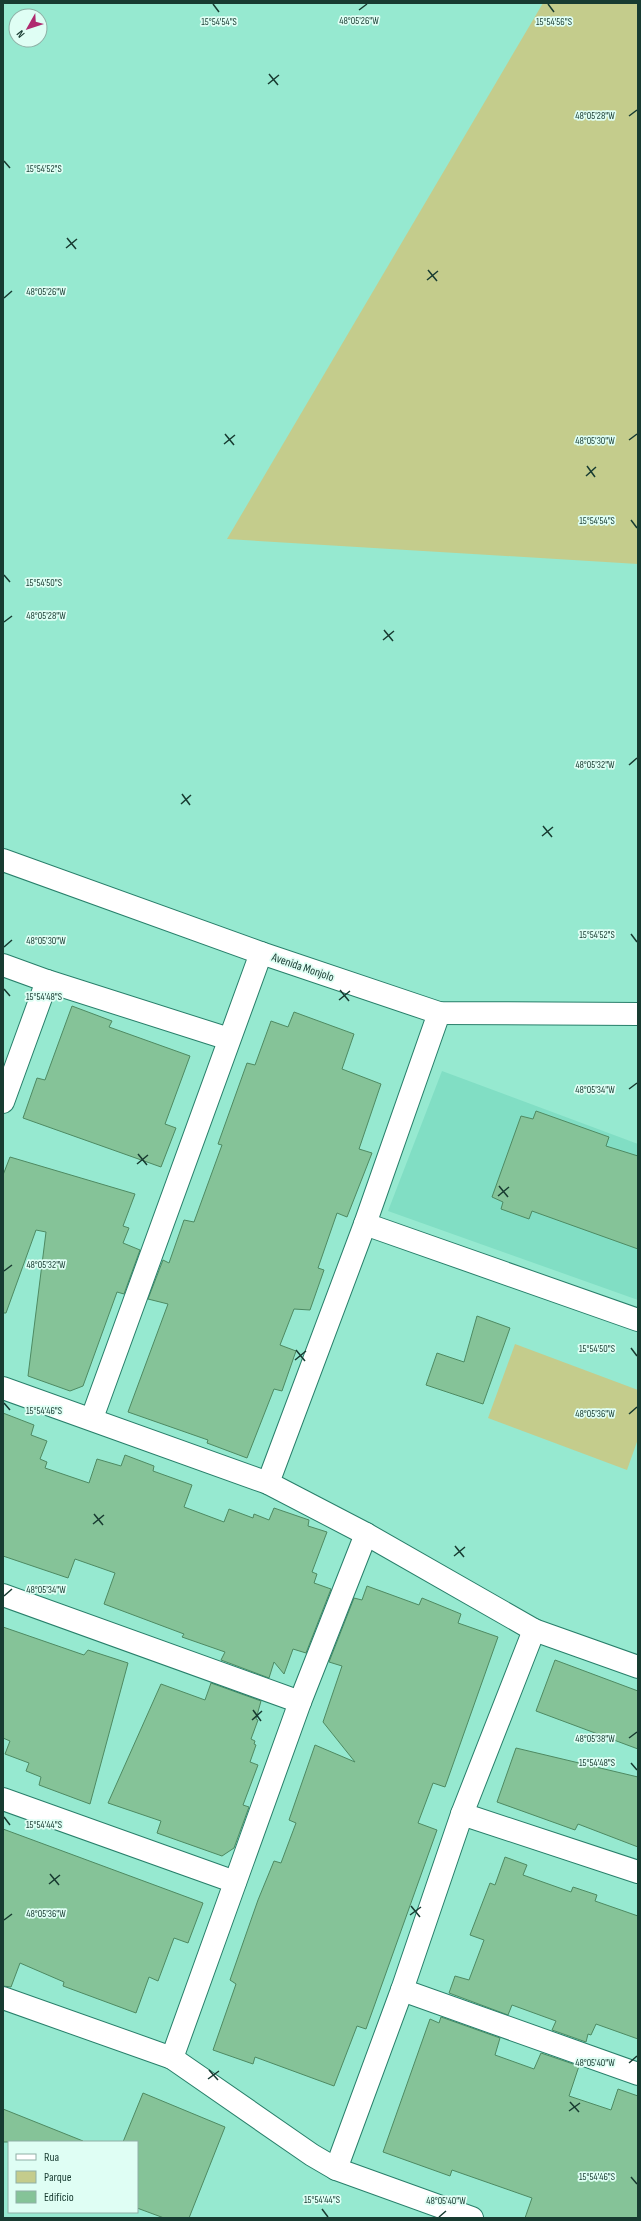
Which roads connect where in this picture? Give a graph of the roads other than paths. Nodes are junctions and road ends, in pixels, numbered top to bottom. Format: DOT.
graph roads {
  1 [pos="3,860"];
  2 [pos="261,953"];
  3 [pos="3,965"];
  4 [pos="47,981"];
  5 [pos="439,1013"];
  6 [pos="638,1014"];
  7 [pos="229,1039"];
  8 [pos="3,1102"];
  9 [pos="365,1224"];
  10 [pos="638,1320"];
  11 [pos="3,1388"];
  12 [pos="92,1418"];
  13 [pos="268,1483"];
  14 [pos="366,1534"];
  15 [pos="3,1595"];
  16 [pos="534,1630"];
  17 [pos="638,1667"];
  18 [pos="300,1702"];
  19 [pos="3,1799"];
  20 [pos="462,1814"];
  21 [pos="638,1872"];
  22 [pos="235,1882"];
  23 [pos="402,1990"];
  24 [pos="3,1998"];
  25 [pos="172,2058"];
  26 [pos="638,2074"];
  27 [pos="336,2169"];
  28 [pos="472,2218"];
  1 -- 2 [label="street, Avenida Monjolo"];
  2 -- 5 [label="street, Avenida Monjolo"];
  2 -- 7 [label="street"];
  3 -- 4 [label="street"];
  4 -- 7 [label="street"];
  4 -- 8 [label="street"];
  5 -- 6 [label="street, Avenida Monjolo"];
  5 -- 9 [label="street"];
  7 -- 12 [label="street"];
  9 -- 10 [label="street"];
  9 -- 13 [label="street"];
  11 -- 12 [label="street"];
  12 -- 13 [label="street"];
  13 -- 14 [label="street"];
  14 -- 16 [label="street"];
  14 -- 18 [label="street"];
  15 -- 18 [label="street"];
  16 -- 17 [label="street"];
  16 -- 20 [label="street"];
  18 -- 22 [label="street"];
  19 -- 22 [label="street"];
  20 -- 21 [label="street"];
  20 -- 23 [label="street"];
  22 -- 25 [label="street"];
  23 -- 26 [label="street"];
  23 -- 27 [label="street"];
  24 -- 25 [label="street"];
  25 -- 27 [label="street"];
  27 -- 28 [label="street"];
}
